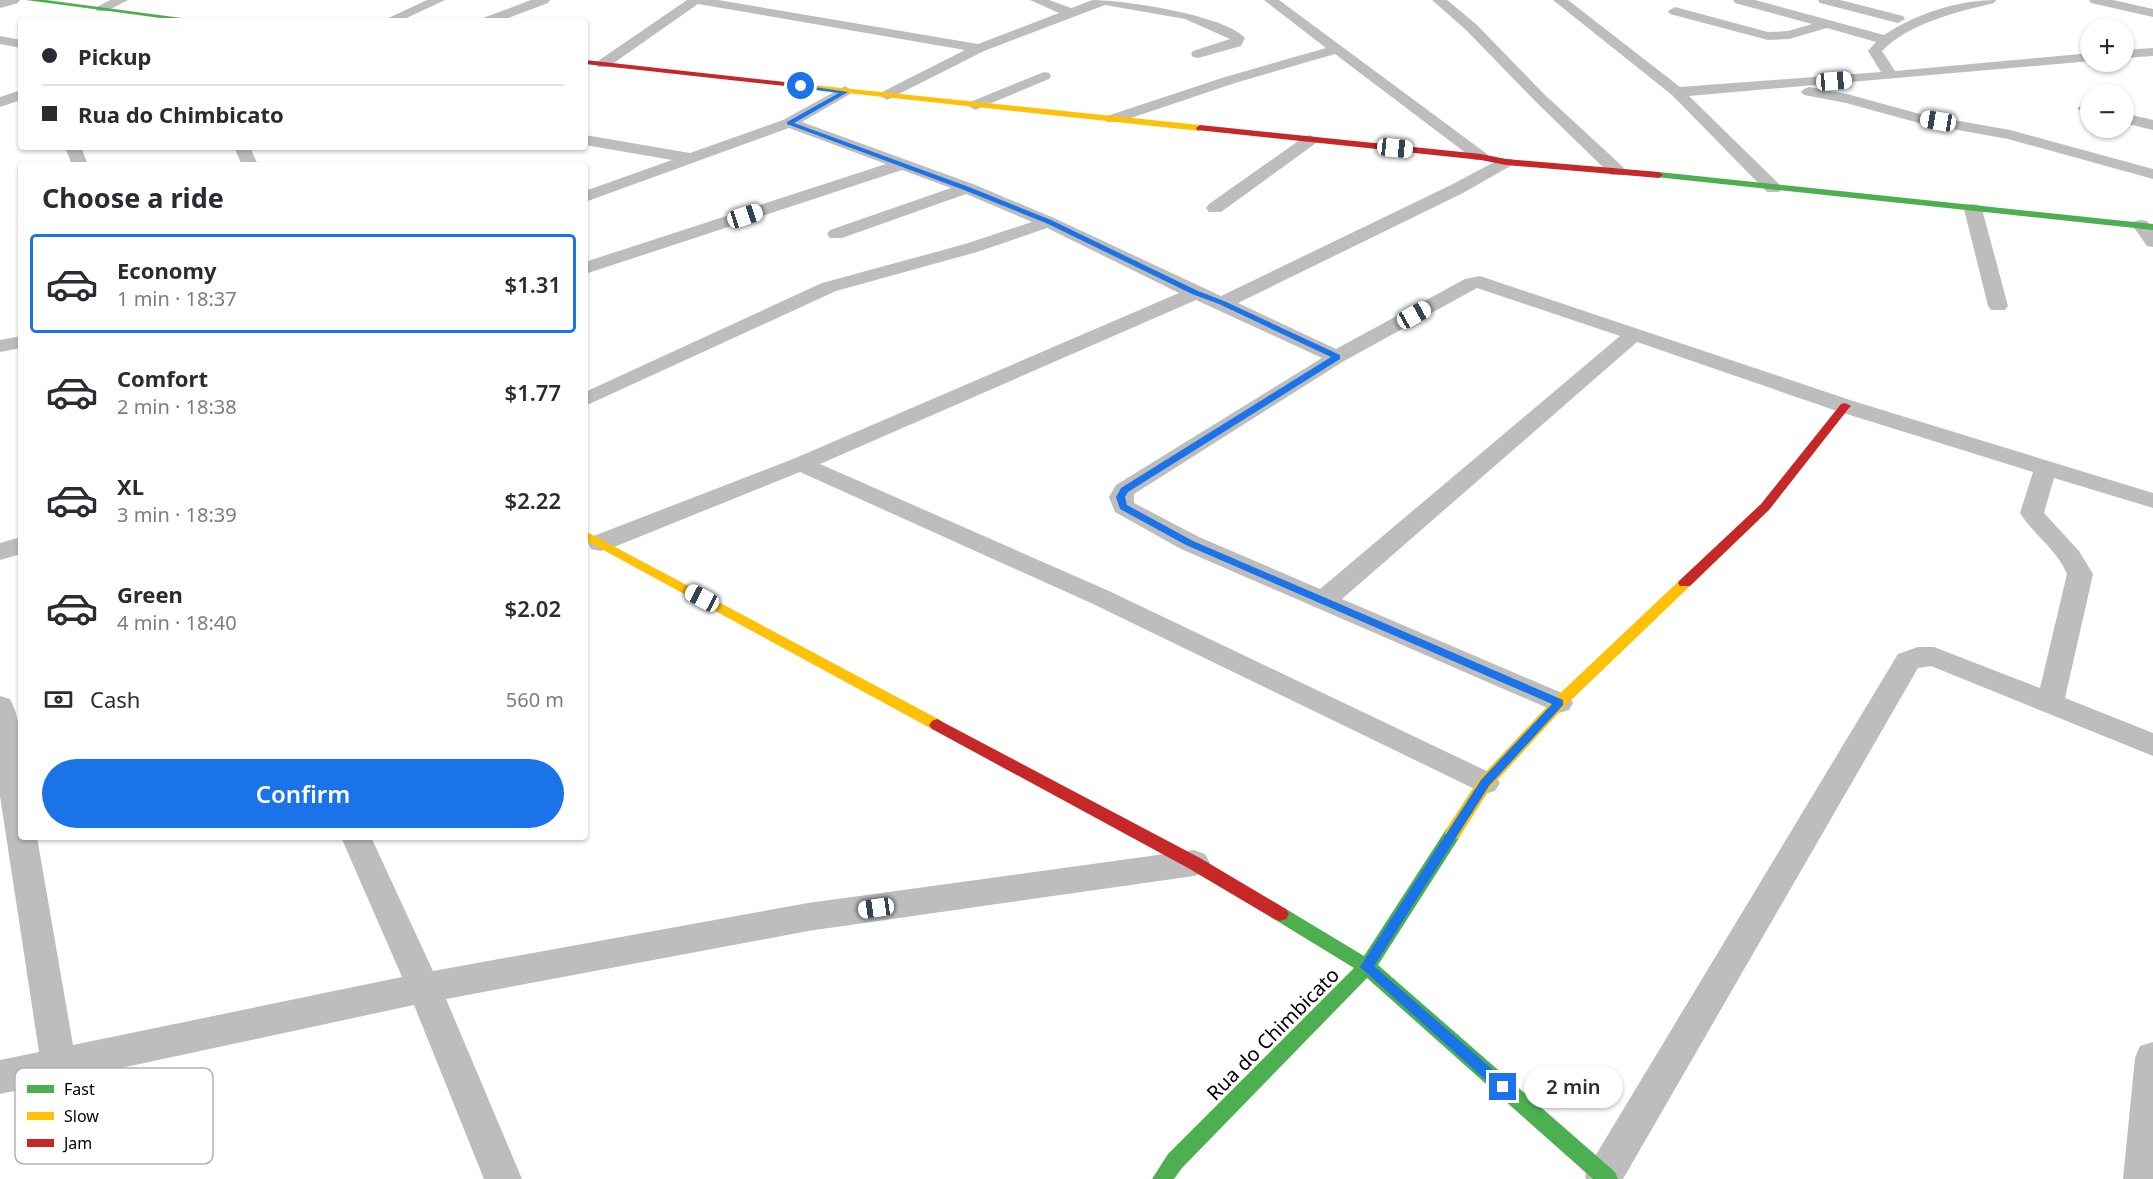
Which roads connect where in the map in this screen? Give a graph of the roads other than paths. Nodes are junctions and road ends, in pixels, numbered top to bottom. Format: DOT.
graph roads {
  1 [pos="13,0"];
  2 [pos="29,0"];
  3 [pos="121,0"];
  4 [pos="438,0"];
  5 [pos="543,0"];
  6 [pos="696,0"];
  7 [pos="1036,0"];
  8 [pos="1270,0"];
  9 [pos="1439,0"];
  10 [pos="1560,0"];
  11 [pos="1740,0"];
  12 [pos="1825,0"];
  13 [pos="1984,0"];
  14 [pos="2096,0"];
  15 [pos="1105,1"];
  16 [pos="0,4"];
  17 [pos="102,8"];
  18 [pos="1675,11"];
  19 [pos="1071,13"];
  20 [pos="2153,13"];
  21 [pos="1935,15"];
  22 [pos="177,18"];
  23 [pos="396,18"];
  24 [pos="496,18"];
  25 [pos="1898,20"];
  26 [pos="1826,24"];
  27 [pos="1845,28"];
  28 [pos="0,40"];
  29 [pos="1885,40"];
  30 [pos="18,43"];
  31 [pos="979,48"];
  32 [pos="1338,49"];
  33 [pos="2153,52"];
  34 [pos="2134,53"];
  35 [pos="1198,54"];
  36 [pos="2080,58"];
  37 [pos="588,62"];
  38 [pos="603,64"];
  39 [pos="1044,76"];
  40 [pos="1882,76"];
  41 [pos="1772,85"];
  42 [pos="845,92"];
  43 [pos="1677,92"];
  44 [pos="887,95"];
  45 [pos="18,96"];
  46 [pos="0,102"];
  47 [pos="975,105"];
  48 [pos="1881,107"];
  49 [pos="1113,119"];
  50 [pos="2134,120"];
  51 [pos="789,123"];
  52 [pos="2153,124"];
  53 [pos="1310,140"];
  54 [pos="588,141"];
  55 [pos="1481,157"];
  56 [pos="696,159"];
  57 [pos="1506,162"];
  58 [pos="900,165"];
  59 [pos="1617,171"];
  60 [pos="2153,174"];
  61 [pos="967,188"];
  62 [pos="1773,188"];
  63 [pos="588,197"];
  64 [pos="1215,208"];
  65 [pos="1973,209"];
  66 [pos="1048,222"];
  67 [pos="2147,226"];
  68 [pos="836,234"];
  69 [pos="2153,242"];
  70 [pos="588,267"];
  71 [pos="1195,293"];
  72 [pos="1222,303"];
  73 [pos="1998,306"];
  74 [pos="1633,335"];
  75 [pos="18,343"];
  76 [pos="0,346"];
  77 [pos="1337,357"];
  78 [pos="588,399"];
  79 [pos="1845,406"];
  80 [pos="801,464"];
  81 [pos="2046,468"];
  82 [pos="2153,501"];
  83 [pos="592,539"];
  84 [pos="18,546"];
  85 [pos="0,552"];
  86 [pos="1324,600"];
  87 [pos="1559,703"];
  88 [pos="2050,703"];
  89 [pos="0,706"];
  90 [pos="2153,745"];
  91 [pos="1485,783"];
  92 [pos="18,817"];
  93 [pos="22,840"];
  94 [pos="357,840"];
  95 [pos="1194,863"];
  96 [pos="1367,967"];
  97 [pos="424,988"];
  98 [pos="2153,1058"];
  99 [pos="59,1065"];
  100 [pos="44,1068"];
  101 [pos="15,1074"];
  102 [pos="0,1077"];
  103 [pos="2150,1108"];
  104 [pos="1606,1178"];
  105 [pos="503,1179"];
  106 [pos="1162,1179"];
  107 [pos="2142,1179"];
  1 -- 16 [label="street"];
  2 -- 17 [label="street"];
  3 -- 17 [label="street"];
  4 -- 23 [label="street"];
  5 -- 24 [label="street"];
  6 -- 31 [label="street"];
  6 -- 38 [label="street"];
  7 -- 19 [label="street"];
  8 -- 32 [label="street"];
  9 -- 59 [label="street"];
  10 -- 43 [label="street"];
  11 -- 26 [label="street"];
  12 -- 25 [label="street"];
  13 -- 21 [label="street"];
  14 -- 20 [label="street"];
  15 -- 19 [label="street"];
  15 -- 35 [label="street"];
  17 -- 22 [label="street"];
  18 -- 26 [label="street"];
  19 -- 31 [label="street"];
  21 -- 25 [label="street"];
  21 -- 29 [label="street"];
  25 -- 27 [label="street"];
  26 -- 27 [label="street"];
  27 -- 29 [label="street"];
  28 -- 30 [label="street"];
  29 -- 40 [label="street"];
  31 -- 44 [label="street"];
  32 -- 49 [label="street"];
  32 -- 55 [label="street"];
  33 -- 34 [label="street"];
  36 -- 40 [label="street"];
  37 -- 38 [label="street"];
  38 -- 42 [label="street"];
  39 -- 47 [label="street"];
  40 -- 41 [label="street"];
  40 -- 48 [label="street"];
  41 -- 43 [label="street"];
  41 -- 48 [label="street"];
  42 -- 44 [label="street"];
  42 -- 51 [label="street"];
  43 -- 62 [label="street"];
  44 -- 47 [label="street"];
  45 -- 46 [label="street"];
  47 -- 49 [label="street"];
  48 -- 60 [label="street"];
  49 -- 53 [label="street"];
  50 -- 52 [label="street"];
  51 -- 56 [label="street"];
  51 -- 58 [label="street"];
  53 -- 55 [label="street"];
  53 -- 64 [label="street"];
  54 -- 56 [label="street"];
  55 -- 57 [label="street"];
  56 -- 63 [label="street"];
  57 -- 59 [label="street"];
  57 -- 72 [label="street"];
  58 -- 61 [label="street"];
  58 -- 70 [label="street"];
  59 -- 62 [label="street"];
  61 -- 66 [label="street"];
  61 -- 68 [label="street"];
  62 -- 65 [label="street"];
  65 -- 67 [label="street"];
  65 -- 73 [label="street"];
  66 -- 71 [label="street"];
  66 -- 78 [label="street"];
  67 -- 69 [label="street"];
  71 -- 72 [label="street"];
  71 -- 80 [label="street"];
  72 -- 77 [label="street"];
  74 -- 77 [label="street"];
  74 -- 79 [label="street"];
  74 -- 86 [label="street"];
  75 -- 76 [label="street"];
  77 -- 86 [label="street"];
  79 -- 81 [label="street"];
  79 -- 87 [label="street, Rua do Chimbicato"];
  80 -- 83 [label="street"];
  80 -- 91 [label="street"];
  81 -- 82 [label="street"];
  81 -- 88 [label="street"];
  83 -- 95 [label="street"];
  84 -- 85 [label="street"];
  86 -- 87 [label="street"];
  87 -- 91 [label="street, Rua do Chimbicato"];
  88 -- 90 [label="street"];
  88 -- 104 [label="street"];
  89 -- 92 [label="street"];
  91 -- 96 [label="street, Rua do Chimbicato"];
  93 -- 99 [label="street"];
  94 -- 97 [label="street"];
  95 -- 96 [label="street"];
  95 -- 97 [label="street"];
  96 -- 104 [label="street"];
  96 -- 106 [label="street, Rua do Chimbicato"];
  97 -- 99 [label="street"];
  97 -- 105 [label="street"];
  98 -- 103 [label="street"];
  99 -- 100 [label="street"];
  101 -- 102 [label="street"];
  103 -- 107 [label="street"];
}
